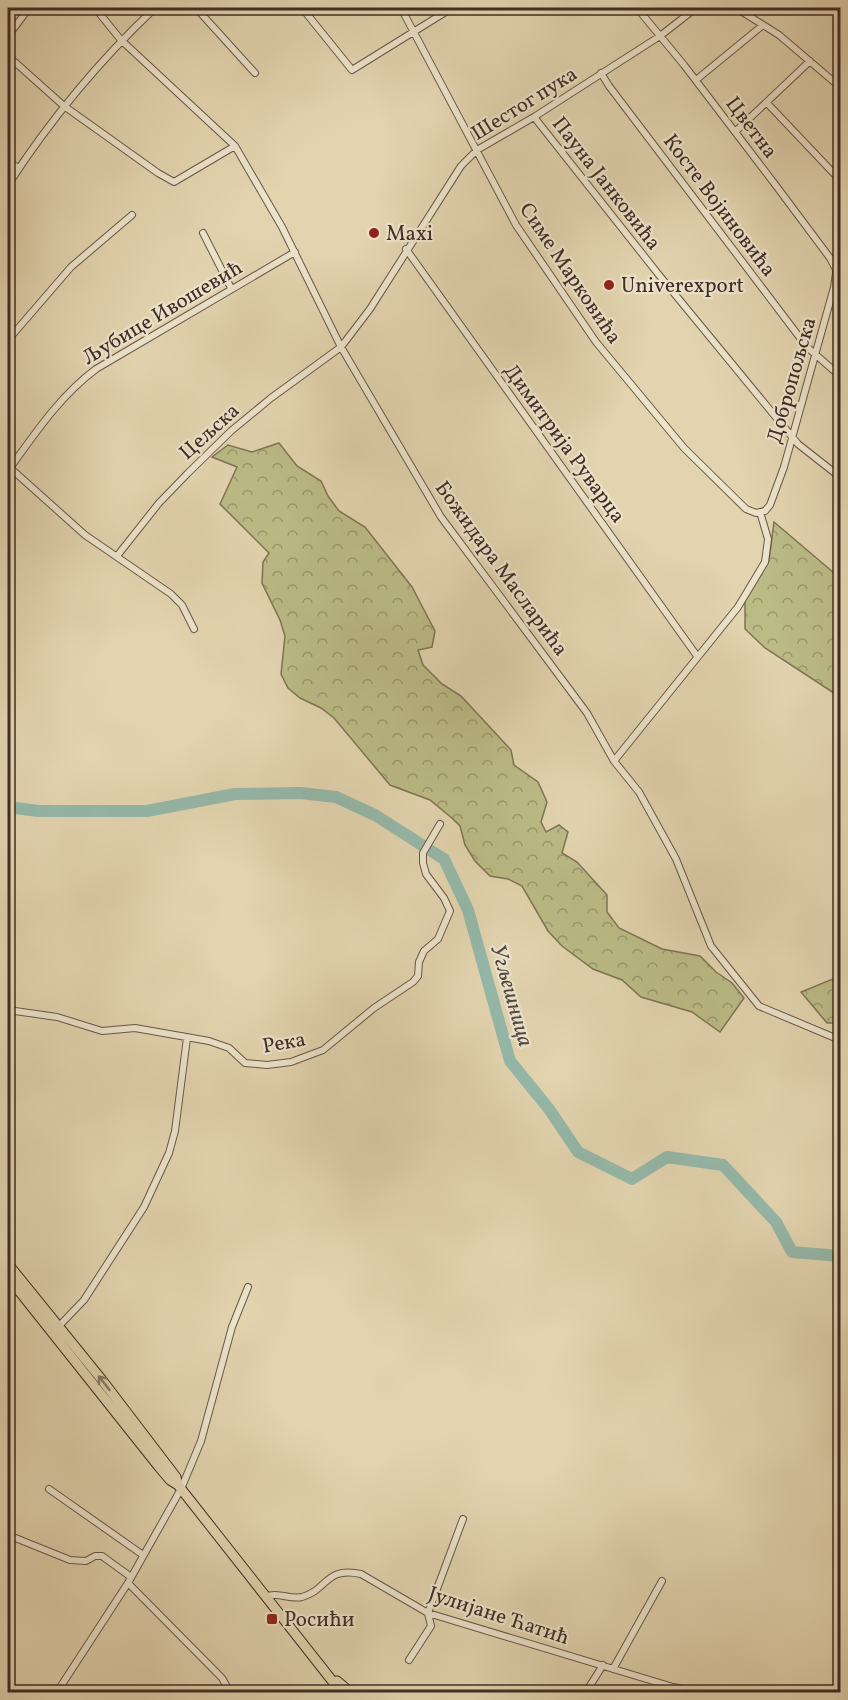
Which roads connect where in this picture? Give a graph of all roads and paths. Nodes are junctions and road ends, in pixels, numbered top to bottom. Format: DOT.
graph roads {
  1 [pos="29,8"];
  2 [pos="95,8"];
  3 [pos="155,8"];
  4 [pos="196,8"];
  5 [pos="302,8"];
  6 [pos="401,8"];
  7 [pos="452,8"];
  8 [pos="638,8"];
  9 [pos="696,8"];
  10 [pos="736,8"];
  11 [pos="763,25"];
  12 [pos="414,31"];
  13 [pos="8,36"];
  14 [pos="660,36"];
  15 [pos="121,40"];
  16 [pos="8,56"];
  17 [pos="810,61"];
  18 [pos="255,73"];
  19 [pos="601,73"];
  20 [pos="696,80"];
  21 [pos="840,87"];
  22 [pos="767,103"];
  23 [pos="64,106"];
  24 [pos="534,117"];
  25 [pos="735,132"];
  26 [pos="235,146"];
  27 [pos="477,150"];
  28 [pos="8,161"];
  29 [pos="18,168"];
  30 [pos="840,180"];
  31 [pos="8,185"];
  32 [pos="132,215"];
  33 [pos="203,233"];
  34 [pos="406,249"];
  35 [pos="295,252"];
  36 [pos="840,256"];
  37 [pos="836,270"];
  38 [pos="840,277"];
  39 [pos="231,288"];
  40 [pos="8,340"];
  41 [pos="341,347"];
  42 [pos="816,355"];
  43 [pos="840,376"];
  44 [pos="792,436"];
  45 [pos="9,466"];
  46 [pos="840,477"];
  47 [pos="763,512"];
  48 [pos="117,556"];
  49 [pos="194,629"];
  50 [pos="697,656"];
  51 [pos="614,761"];
  52 [pos="440,824"];
  53 [pos="8,1010"];
  54 [pos="188,1038"];
  55 [pos="837,1038"];
  56 [pos="8,1264"];
  57 [pos="8,1277"];
  58 [pos="248,1287"];
  59 [pos="58,1326"];
  60 [pos="179,1487"];
  61 [pos="49,1489"];
  62 [pos="463,1519"];
  63 [pos="8,1535"];
  64 [pos="143,1555"];
  65 [pos="130,1580"];
  66 [pos="662,1581"];
  67 [pos="265,1597"];
  68 [pos="428,1613"];
  69 [pos="409,1660"];
  70 [pos="603,1665"];
  71 [pos="613,1668"];
  72 [pos="324,1669"];
  73 [pos="227,1687"];
  74 [pos="673,1690"];
  75 [pos="57,1692"];
  76 [pos="341,1692"];
  77 [pos="350,1692"];
  78 [pos="586,1692"];
  79 [pos="699,1692"];
  1 -- 13 [label="street"];
  2 -- 15 [label="street, Божидара Масларића"];
  3 -- 15 [label="street"];
  4 -- 18 [label="street"];
  5 -- 12 [label="street"];
  6 -- 12 [label="street, Симе Марковића"];
  7 -- 12 [label="street"];
  8 -- 14 [label="street, Цветна"];
  9 -- 14 [label="street, Шестог пука"];
  10 -- 11 [label="street"];
  11 -- 17 [label="street"];
  11 -- 20 [label="street"];
  12 -- 27 [label="street, Симе Марковића"];
  14 -- 19 [label="street, Шестог пука"];
  14 -- 20 [label="street, Цветна"];
  15 -- 23 [label="street"];
  15 -- 26 [label="street, Божидара Масларића"];
  16 -- 23 [label="street"];
  17 -- 21 [label="street"];
  17 -- 22 [label="street"];
  19 -- 24 [label="street, Шестог пука"];
  19 -- 42 [label="street, Косте Војиновића"];
  20 -- 25 [label="street, Цветна"];
  22 -- 25 [label="street"];
  22 -- 30 [label="street"];
  23 -- 26 [label="street"];
  23 -- 29 [label="street"];
  24 -- 27 [label="street, Шестог пука"];
  24 -- 44 [label="street, Пауна Јанковића"];
  25 -- 37 [label="street, Цветна"];
  26 -- 35 [label="street, Божидара Масларића"];
  27 -- 34 [label="street, Шестог пука"];
  27 -- 47 [label="street, Симе Марковића"];
  28 -- 29 [label="street"];
  29 -- 31 [label="street"];
  32 -- 40 [label="street"];
  33 -- 39 [label="street"];
  34 -- 41 [label="street, Шестог пука"];
  34 -- 50 [label="street, Димитрија Руварца"];
  35 -- 39 [label="street, Љубице Ивошевић"];
  35 -- 41 [label="street, Божидара Масларића"];
  36 -- 37 [label="street, Добропољска"];
  37 -- 38 [label="street, Цветна"];
  37 -- 42 [label="street, Добропољска"];
  39 -- 45 [label="street, Љубице Ивошевић"];
  41 -- 48 [label="street, Цељска"];
  41 -- 51 [label="street, Божидара Масларића"];
  42 -- 43 [label="street, Косте Војиновића"];
  42 -- 44 [label="street, Добропољска"];
  44 -- 46 [label="street, Пауна Јанковића"];
  44 -- 47 [label="street, Добропољска"];
  45 -- 48 [label="street"];
  47 -- 50 [label="street"];
  48 -- 49 [label="street"];
  50 -- 51 [label="street"];
  51 -- 55 [label="street, Божидара Масларића"];
  52 -- 54 [label="street, Река"];
  53 -- 54 [label="street, Река"];
  54 -- 59 [label="street"];
  56 -- 59 [label="main road"];
  57 -- 60 [label="main road"];
  58 -- 60 [label="street"];
  60 -- 59 [label="main road, one-way"];
  60 -- 64 [label="street"];
  60 -- 67 [label="main road"];
  61 -- 64 [label="street"];
  62 -- 68 [label="street"];
  63 -- 65 [label="street"];
  64 -- 65 [label="street"];
  65 -- 73 [label="street"];
  65 -- 75 [label="street"];
  66 -- 71 [label="street"];
  67 -- 68 [label="street, Јулијане Ћатић"];
  67 -- 72 [label="main road"];
  68 -- 69 [label="street"];
  68 -- 70 [label="street, Јулијане Ћатић"];
  70 -- 71 [label="street, Јулијане Ћатић"];
  70 -- 78 [label="street"];
  71 -- 74 [label="street, Јулијане Ћатић"];
  72 -- 76 [label="main road"];
  72 -- 77 [label="main road"];
  74 -- 79 [label="street, Јулијане Ћатић"];
}
